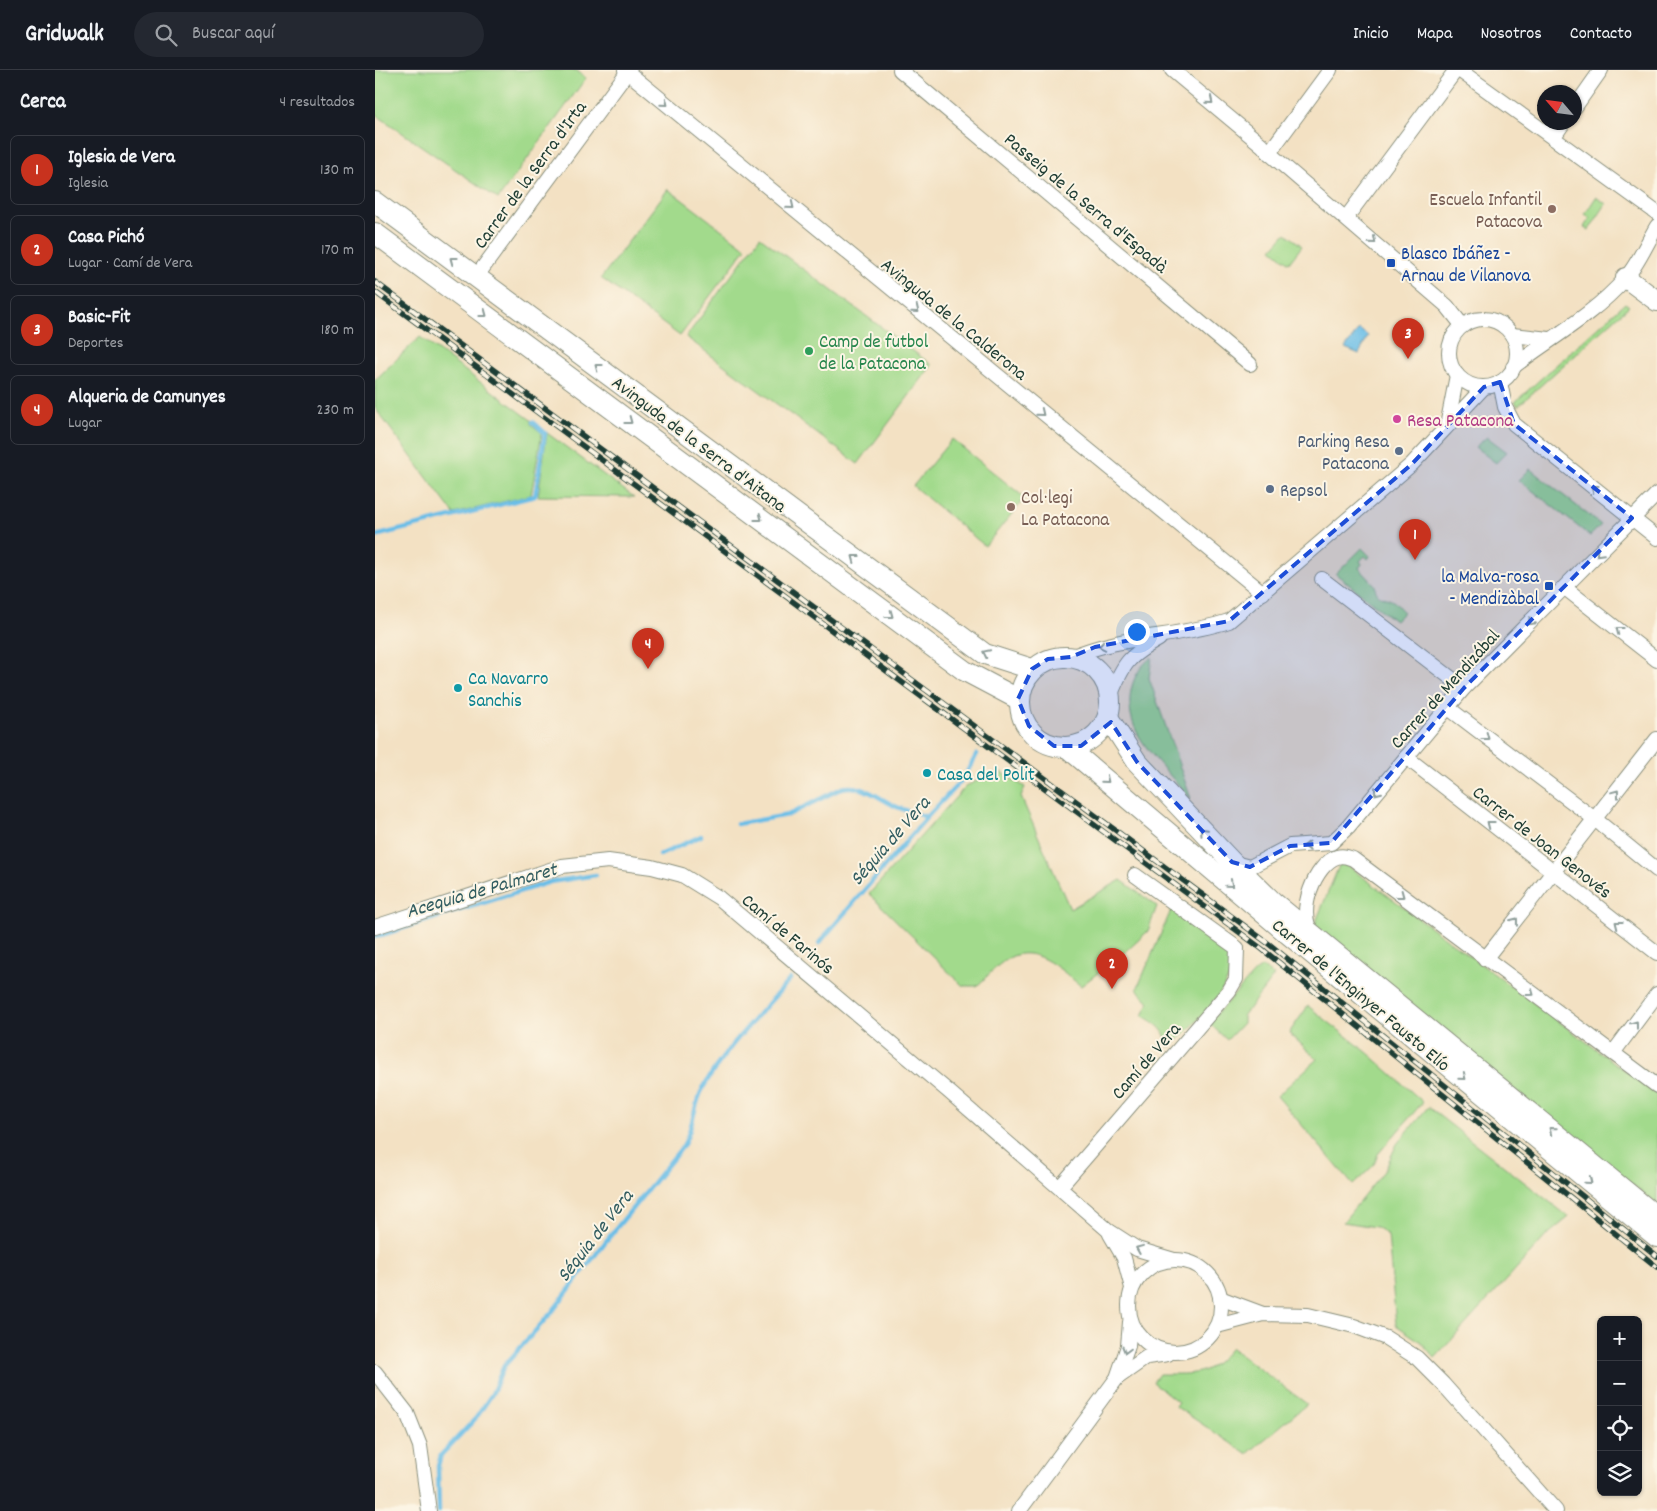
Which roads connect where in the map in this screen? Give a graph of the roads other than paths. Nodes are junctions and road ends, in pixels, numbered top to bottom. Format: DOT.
graph roads {
  1 [pos="900,70"];
  2 [pos="1172,70"];
  3 [pos="1330,70"];
  4 [pos="1457,70"];
  5 [pos="1601,70"];
  6 [pos="627,71"];
  7 [pos="1187,75"];
  8 [pos="1582,97"];
  9 [pos="1558,130"];
  10 [pos="1553,138"];
  11 [pos="1269,153"];
  12 [pos="375,202"];
  13 [pos="1657,212"];
  14 [pos="1346,218"];
  15 [pos="1657,226"];
  16 [pos="375,232"];
  17 [pos="476,277"];
  18 [pos="1626,278"];
  19 [pos="1657,301"];
  20 [pos="1462,325"];
  21 [pos="1512,335"];
  22 [pos="1549,340"];
  23 [pos="1250,364"];
  24 [pos="1513,367"];
  25 [pos="1457,375"];
  26 [pos="1500,382"];
  27 [pos="1484,387"];
  28 [pos="1446,429"];
  29 [pos="1657,494"];
  30 [pos="1632,518"];
  31 [pos="1657,538"];
  32 [pos="1322,579"];
  33 [pos="1565,588"];
  34 [pos="1263,593"];
  35 [pos="1167,634"];
  36 [pos="1071,658"];
  37 [pos="1657,660"];
  38 [pos="1032,669"];
  39 [pos="1464,688"];
  40 [pos="1111,694"];
  41 [pos="1018,699"];
  42 [pos="1447,708"];
  43 [pos="1109,719"];
  44 [pos="1657,740"];
  45 [pos="1068,748"];
  46 [pos="1406,757"];
  47 [pos="1596,820"];
  48 [pos="1349,827"];
  49 [pos="1353,859"];
  50 [pos="1232,862"];
  51 [pos="1657,870"];
  52 [pos="1553,873"];
  53 [pos="1135,876"];
  54 [pos="375,927"];
  55 [pos="1319,940"];
  56 [pos="1657,953"];
  57 [pos="1485,959"];
  58 [pos="1657,994"];
  59 [pos="1613,1053"];
  60 [pos="1657,1086"];
  61 [pos="1060,1187"];
  62 [pos="1657,1217"];
  63 [pos="1109,1231"];
  64 [pos="1657,1237"];
  65 [pos="1173,1260"];
  66 [pos="1131,1288"];
  67 [pos="1221,1298"];
  68 [pos="1263,1314"];
  69 [pos="1130,1322"];
  70 [pos="1217,1326"];
  71 [pos="1176,1353"];
  72 [pos="375,1372"];
  73 [pos="1117,1378"];
  74 [pos="429,1511"];
  75 [pos="1019,1511"];
  76 [pos="1556,1511"];
  1 -- 23 [label="street, Passeig de la Serra d'Espadà"];
  2 -- 7 [label="street"];
  3 -- 11 [label="street"];
  4 -- 10 [label="street"];
  4 -- 14 [label="street"];
  5 -- 8 [label="street"];
  6 -- 17 [label="street, Carrer de la Serra d'Irta"];
  6 -- 34 [label="street, Avinguda de la Calderona, one-way"];
  7 -- 11 [label="street, one-way"];
  9 -- 10 [label="street"];
  10 -- 13 [label="street"];
  11 -- 14 [label="street"];
  17 -- 12 [label="main road, Avinguda de la Serra d'Aitana, one-way"];
  14 -- 20 [label="street, one-way"];
  15 -- 18 [label="street"];
  16 -- 41 [label="main road, Avinguda de la Serra d'Aitana, one-way"];
  38 -- 17 [label="main road, Avinguda de la Serra d'Aitana, one-way"];
  18 -- 19 [label="main road"];
  18 -- 22 [label="street"];
  20 -- 21 [label="street"];
  20 -- 25 [label="street"];
  21 -- 22 [label="street"];
  21 -- 24 [label="street"];
  22 -- 24 [label="street"];
  24 -- 26 [label="street"];
  25 -- 27 [label="street"];
  25 -- 28 [label="street"];
  26 -- 27 [label="street"];
  30 -- 26 [label="street, one-way"];
  27 -- 28 [label="street"];
  28 -- 34 [label="street"];
  29 -- 30 [label="street, Carrer de Mendizábal"];
  30 -- 31 [label="street"];
  30 -- 33 [label="street, Carrer de Mendizábal, one-way"];
  32 -- 39 [label="street"];
  37 -- 33 [label="street, one-way"];
  33 -- 39 [label="street, Carrer de Mendizábal, one-way"];
  34 -- 35 [label="street"];
  35 -- 36 [label="street, one-way"];
  35 -- 40 [label="street"];
  36 -- 38 [label="main road"];
  36 -- 40 [label="main road"];
  38 -- 41 [label="main road"];
  39 -- 42 [label="street, Carrer de Mendizábal"];
  40 -- 43 [label="main road"];
  41 -- 45 [label="main road"];
  42 -- 46 [label="street, Carrer de Mendizábal"];
  42 -- 47 [label="street, one-way"];
  43 -- 45 [label="main road"];
  50 -- 43 [label="main road, Carrer de l'Enginyer Fausto Elío, one-way"];
  47 -- 44 [label="street, one-way"];
  45 -- 64 [label="main road, Carrer de l'Enginyer Fausto Elío, one-way"];
  46 -- 48 [label="street, Carrer de Mendizábal, one-way"];
  52 -- 46 [label="street, Carrer de Joan Genovés, one-way"];
  47 -- 51 [label="street"];
  47 -- 52 [label="street"];
  48 -- 49 [label="street"];
  48 -- 50 [label="street, Carrer de Mendizábal, one-way"];
  49 -- 55 [label="street, Carrer de l'Enginyer Fausto Elío"];
  49 -- 57 [label="street, one-way"];
  50 -- 55 [label="main road, Carrer de l'Enginyer Fausto Elío"];
  56 -- 52 [label="street, Carrer de Joan Genovés, one-way"];
  57 -- 52 [label="street, one-way"];
  53 -- 61 [label="street, Camí de Vera"];
  54 -- 61 [label="street, Camí de Farinós"];
  62 -- 55 [label="main road, Carrer de l'Enginyer Fausto Elío, one-way"];
  57 -- 59 [label="street, one-way"];
  59 -- 58 [label="street, one-way"];
  59 -- 60 [label="street"];
  61 -- 63 [label="street, Camí de Farinós"];
  65 -- 63 [label="street, Camí de Farinós, one-way"];
  63 -- 66 [label="street, Camí de Farinós"];
  65 -- 66 [label="street"];
  65 -- 67 [label="street"];
  66 -- 69 [label="street"];
  67 -- 68 [label="street"];
  67 -- 70 [label="street"];
  68 -- 70 [label="street"];
  68 -- 76 [label="street"];
  69 -- 71 [label="street"];
  69 -- 73 [label="street, one-way"];
  70 -- 71 [label="street"];
  71 -- 73 [label="street"];
  72 -- 74 [label="street"];
  73 -- 75 [label="street"];
}
